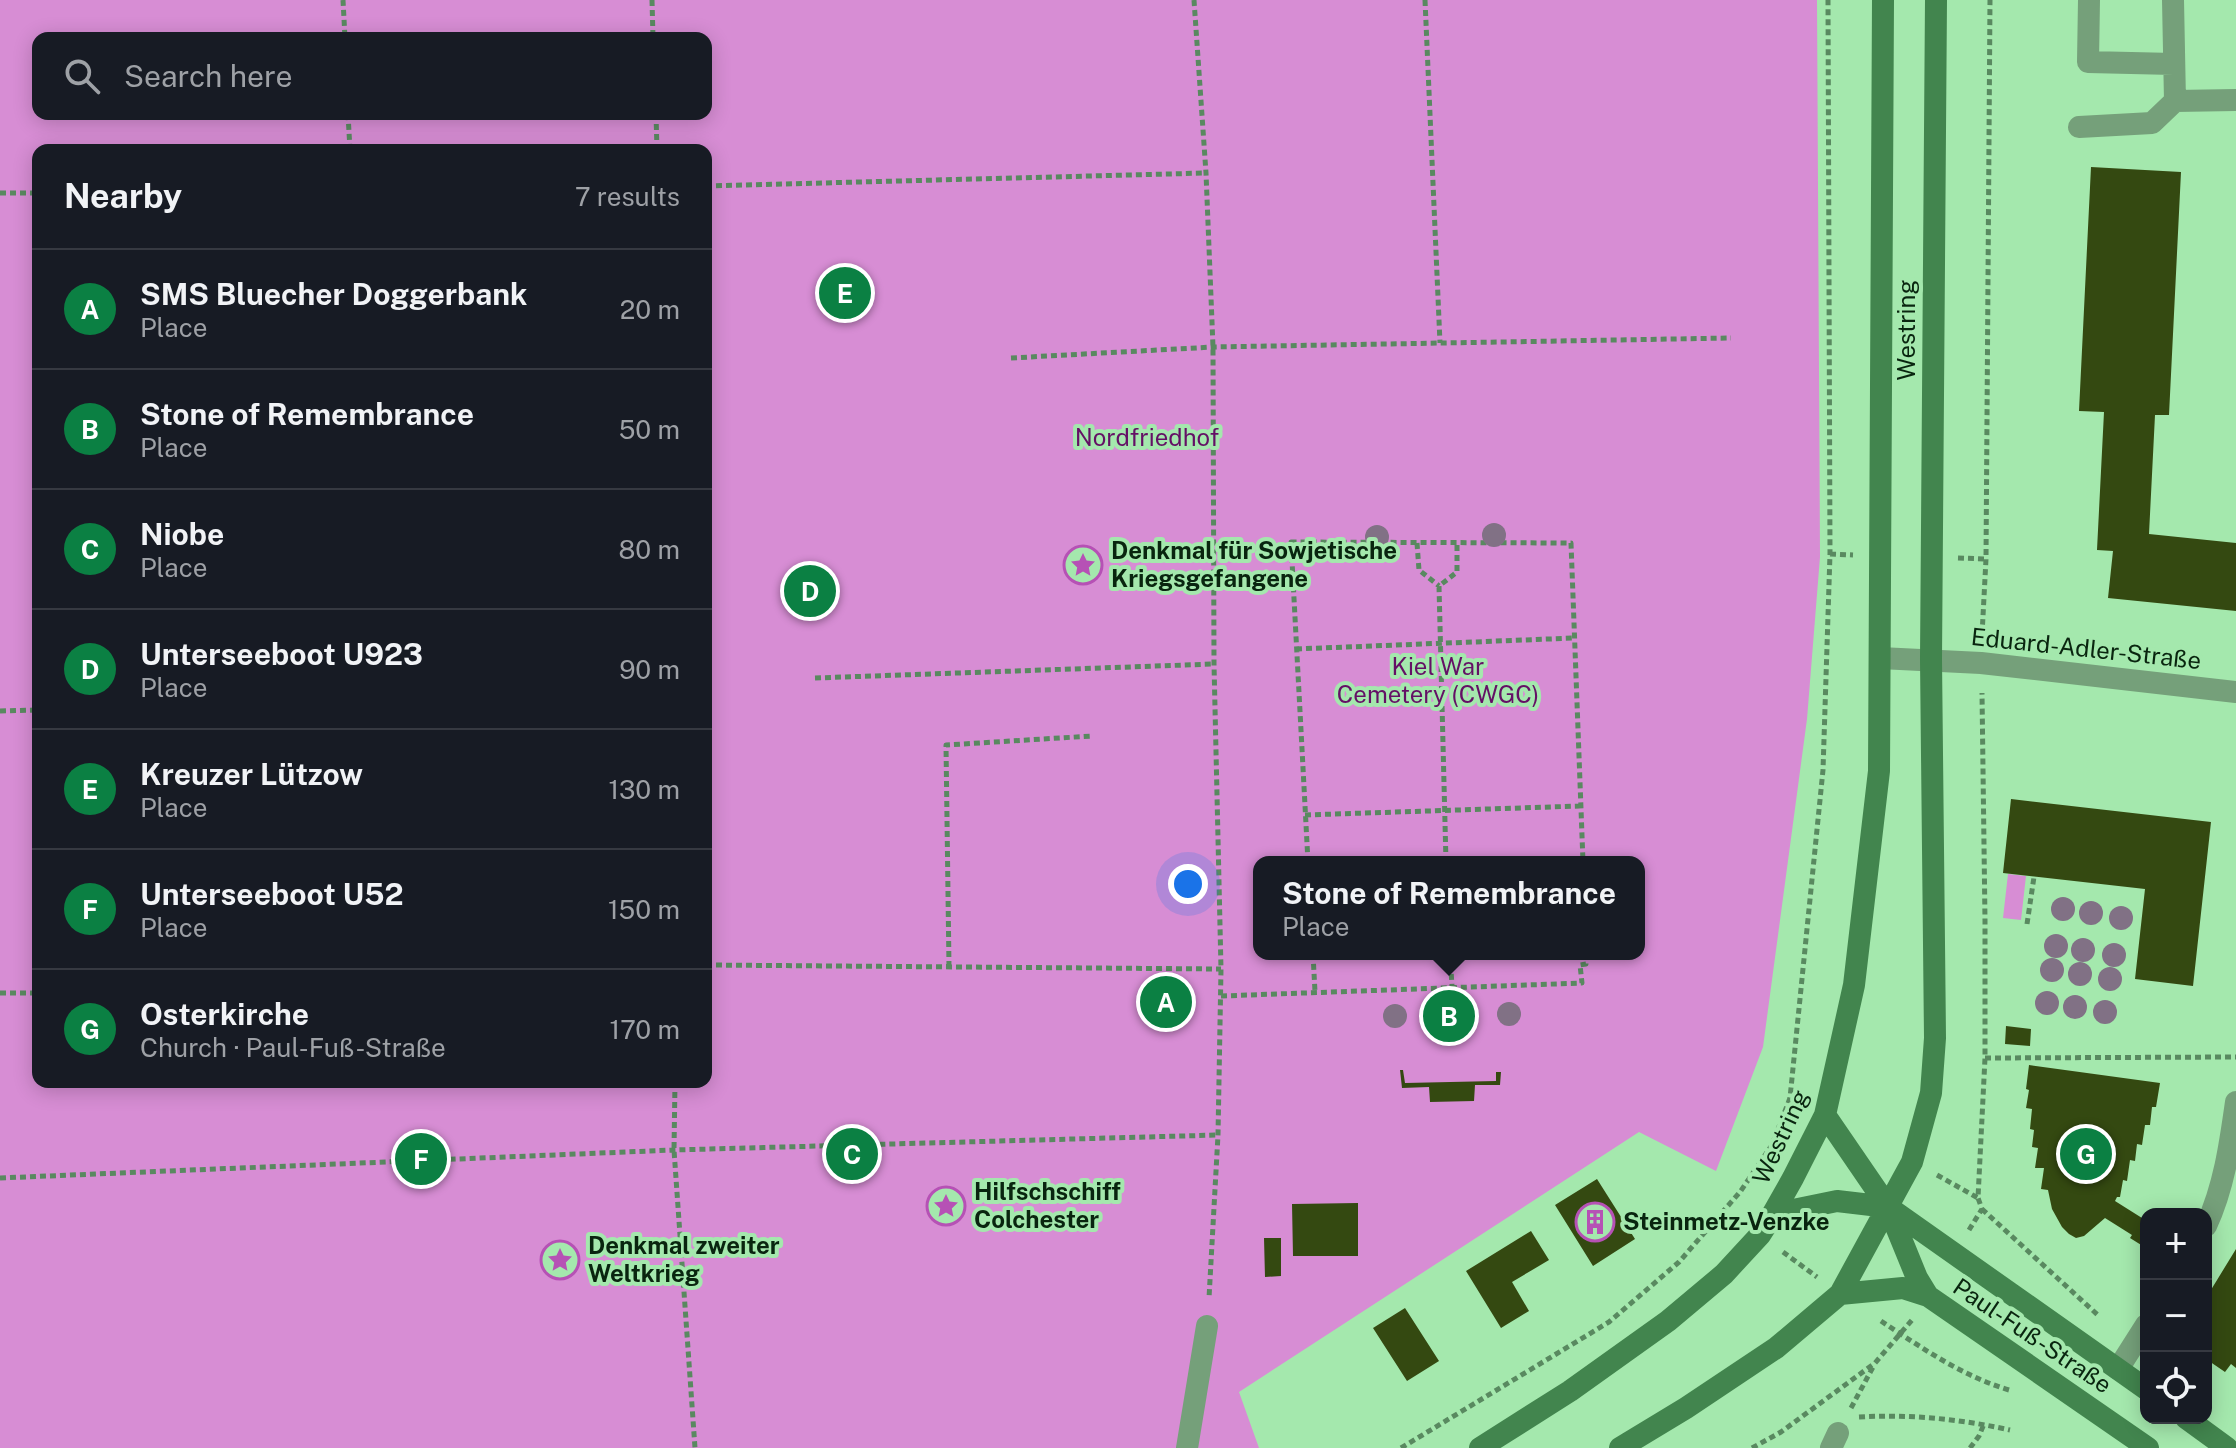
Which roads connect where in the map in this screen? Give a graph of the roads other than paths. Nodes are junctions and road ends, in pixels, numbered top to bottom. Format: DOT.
graph roads {
  1 [pos="1883,0"];
  2 [pos="1936,0"];
  3 [pos="2089,0"];
  4 [pos="2173,0"];
  5 [pos="2174,64"];
  6 [pos="2236,100"];
  7 [pos="2175,101"];
  8 [pos="2079,127"];
  9 [pos="1880,658"];
  10 [pos="1931,659"];
  11 [pos="2236,692"];
  12 [pos="2236,1102"];
  13 [pos="1825,1115"];
  14 [pos="1888,1207"];
  15 [pos="2212,1212"];
  16 [pos="1764,1229"];
  17 [pos="1840,1294"];
  18 [pos="1928,1296"];
  19 [pos="1207,1326"];
  20 [pos="2140,1334"];
  21 [pos="2118,1369"];
  22 [pos="2140,1385"];
  23 [pos="2194,1424"];
  24 [pos="1187,1448"];
  25 [pos="1480,1448"];
  26 [pos="1620,1448"];
  27 [pos="2148,1448"];
  28 [pos="2227,1448"];
  1 -- 9 [label="main road, Westring"];
  2 -- 10 [label="main road, Westring"];
  3 -- 5 [label="street"];
  4 -- 5 [label="street"];
  5 -- 7 [label="street"];
  6 -- 7 [label="street"];
  7 -- 8 [label="street"];
  9 -- 10 [label="street"];
  9 -- 13 [label="main road, Westring"];
  10 -- 11 [label="street, Eduard-Adler-Straße"];
  10 -- 14 [label="main road, Westring"];
  12 -- 15 [label="street"];
  13 -- 14 [label="main road, Paul-Fuß-Straße"];
  13 -- 16 [label="main road, Westring"];
  14 -- 16 [label="main road, Paul-Fuß-Straße"];
  14 -- 17 [label="main road, Westring"];
  14 -- 18 [label="main road, Paul-Fuß-Straße"];
  14 -- 21 [label="main road, Paul-Fuß-Straße"];
  16 -- 25 [label="main road, Westring"];
  17 -- 18 [label="main road"];
  17 -- 26 [label="main road, Westring"];
  18 -- 27 [label="main road, Paul-Fuß-Straße"];
  19 -- 24 [label="street"];
  20 -- 21 [label="street, Paul-Fuß-Straße"];
  21 -- 22 [label="main road"];
  23 -- 28 [label="main road"];
}
